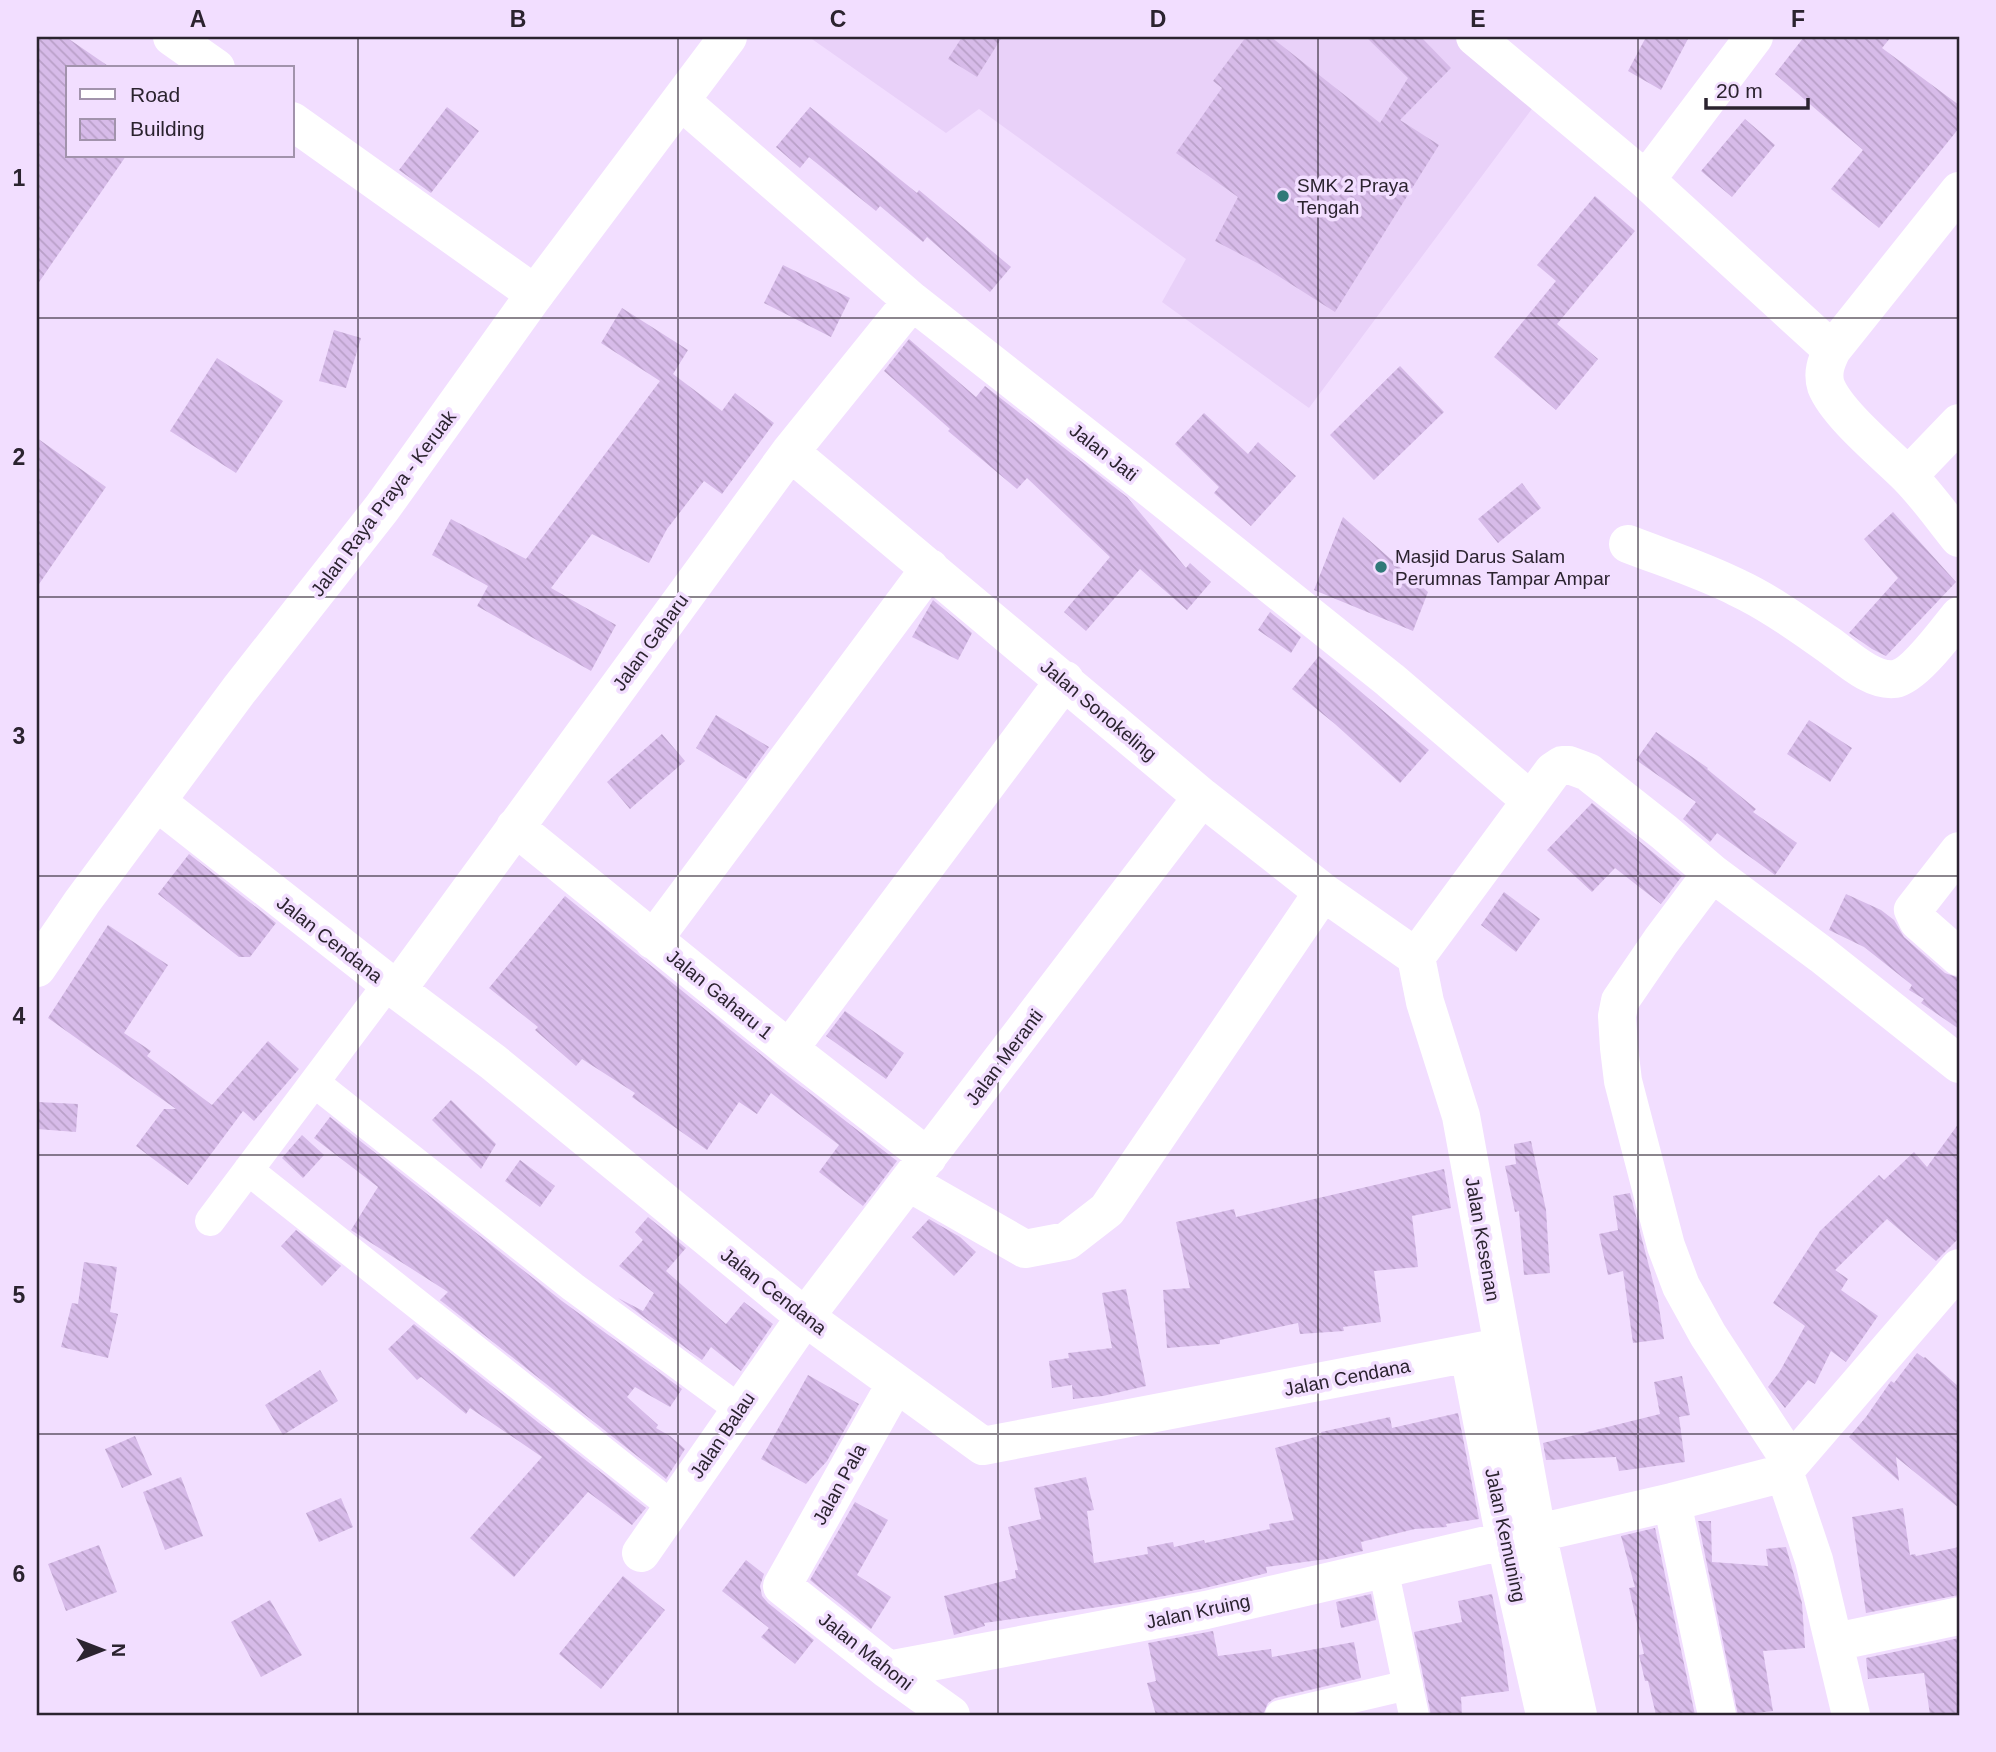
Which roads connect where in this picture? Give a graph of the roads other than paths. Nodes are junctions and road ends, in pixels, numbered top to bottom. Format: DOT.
graph roads {
  1 [pos="172,37"];
  2 [pos="728,37"];
  3 [pos="1475,37"];
  4 [pos="1754,37"];
  5 [pos="213,66"];
  6 [pos="681,101"];
  7 [pos="294,122"];
  8 [pos="1646,180"];
  9 [pos="1959,191"];
  10 [pos="535,294"];
  11 [pos="912,301"];
  12 [pos="1832,349"];
  13 [pos="1959,423"];
  14 [pos="790,452"];
  15 [pos="1908,476"];
  16 [pos="1959,538"];
  17 [pos="1628,544"];
  18 [pos="930,568"];
  19 [pos="1959,616"];
  20 [pos="1065,680"];
  21 [pos="1202,797"];
  22 [pos="1530,800"];
  23 [pos="157,802"];
  24 [pos="515,827"];
  25 [pos="1959,851"];
  26 [pos="1712,873"];
  27 [pos="1323,892"];
  28 [pos="653,940"];
  29 [pos="1416,957"];
  30 [pos="1959,957"];
  31 [pos="37,968"];
  32 [pos="392,987"];
  33 [pos="789,1049"];
  34 [pos="1959,1064"];
  35 [pos="314,1083"];
  36 [pos="248,1170"];
  37 [pos="918,1170"];
  38 [pos="210,1221"];
  39 [pos="1959,1268"];
  40 [pos="805,1317"];
  41 [pos="1485,1351"];
  42 [pos="896,1382"];
  43 [pos="739,1409"];
  44 [pos="1788,1467"];
  45 [pos="1672,1502"];
  46 [pos="673,1507"];
  47 [pos="1521,1536"];
  48 [pos="641,1553"];
  49 [pos="1383,1568"];
  50 [pos="782,1586"];
  51 [pos="1959,1616"];
  52 [pos="1835,1642"];
  53 [pos="888,1670"];
  54 [pos="1408,1685"];
  55 [pos="951,1715"];
  56 [pos="1280,1715"];
  57 [pos="1414,1715"];
  58 [pos="1545,1715"];
  59 [pos="1578,1715"];
  60 [pos="1717,1715"];
  61 [pos="1851,1715"];
  1 -- 5 [label="street"];
  2 -- 6 [label="street, Jalan Raya Praya - Keruak"];
  3 -- 8 [label="street"];
  4 -- 8 [label="street"];
  6 -- 10 [label="street, Jalan Raya Praya - Keruak"];
  6 -- 11 [label="street, Jalan Jati"];
  7 -- 10 [label="street"];
  8 -- 12 [label="street"];
  9 -- 12 [label="street"];
  10 -- 23 [label="street, Jalan Raya Praya - Keruak"];
  11 -- 14 [label="street, Jalan Gaharu"];
  11 -- 22 [label="street, Jalan Jati"];
  12 -- 15 [label="street"];
  13 -- 15 [label="street"];
  14 -- 18 [label="street, Jalan Sonokeling"];
  14 -- 24 [label="street, Jalan Gaharu"];
  15 -- 16 [label="street"];
  17 -- 19 [label="street"];
  18 -- 20 [label="street, Jalan Sonokeling"];
  18 -- 28 [label="street"];
  20 -- 21 [label="street, Jalan Sonokeling"];
  20 -- 33 [label="street"];
  21 -- 27 [label="street, Jalan Sonokeling"];
  21 -- 37 [label="street, Jalan Meranti"];
  22 -- 26 [label="street"];
  22 -- 29 [label="street"];
  23 -- 31 [label="street, Jalan Raya Praya - Keruak"];
  23 -- 32 [label="street, Jalan Cendana"];
  24 -- 28 [label="street, Jalan Gaharu 1"];
  24 -- 32 [label="street, Jalan Gaharu"];
  25 -- 30 [label="street"];
  26 -- 34 [label="street"];
  26 -- 44 [label="street"];
  27 -- 29 [label="street, Jalan Sonokeling"];
  27 -- 37 [label="street, Jalan Gaharu 1"];
  28 -- 33 [label="street, Jalan Gaharu 1"];
  29 -- 41 [label="street, Jalan Kesenan"];
  32 -- 35 [label="street"];
  32 -- 40 [label="street, Jalan Cendana"];
  33 -- 37 [label="street, Jalan Gaharu 1"];
  35 -- 36 [label="street"];
  35 -- 43 [label="street"];
  36 -- 38 [label="street"];
  36 -- 46 [label="street"];
  37 -- 40 [label="street, Jalan Meranti"];
  39 -- 44 [label="street"];
  40 -- 42 [label="street, Jalan Cendana"];
  40 -- 43 [label="street, Jalan Balau"];
  41 -- 42 [label="street, Jalan Cendana"];
  41 -- 47 [label="street, Jalan Kesenan"];
  42 -- 50 [label="street, Jalan Pala"];
  43 -- 46 [label="street, Jalan Balau"];
  44 -- 45 [label="street, Jalan Kruing"];
  44 -- 52 [label="street"];
  45 -- 47 [label="street, Jalan Kruing"];
  45 -- 60 [label="street"];
  46 -- 48 [label="street, Jalan Balau"];
  47 -- 49 [label="street, Jalan Kruing"];
  47 -- 58 [label="street, Jalan Kemuning"];
  47 -- 59 [label="street, Jalan Kesenan"];
  49 -- 53 [label="street, Jalan Kruing"];
  49 -- 54 [label="street"];
  50 -- 53 [label="street, Jalan Mahoni"];
  51 -- 52 [label="street"];
  52 -- 61 [label="street"];
  53 -- 55 [label="street, Jalan Mahoni"];
  54 -- 56 [label="street"];
  54 -- 57 [label="street"];
}
